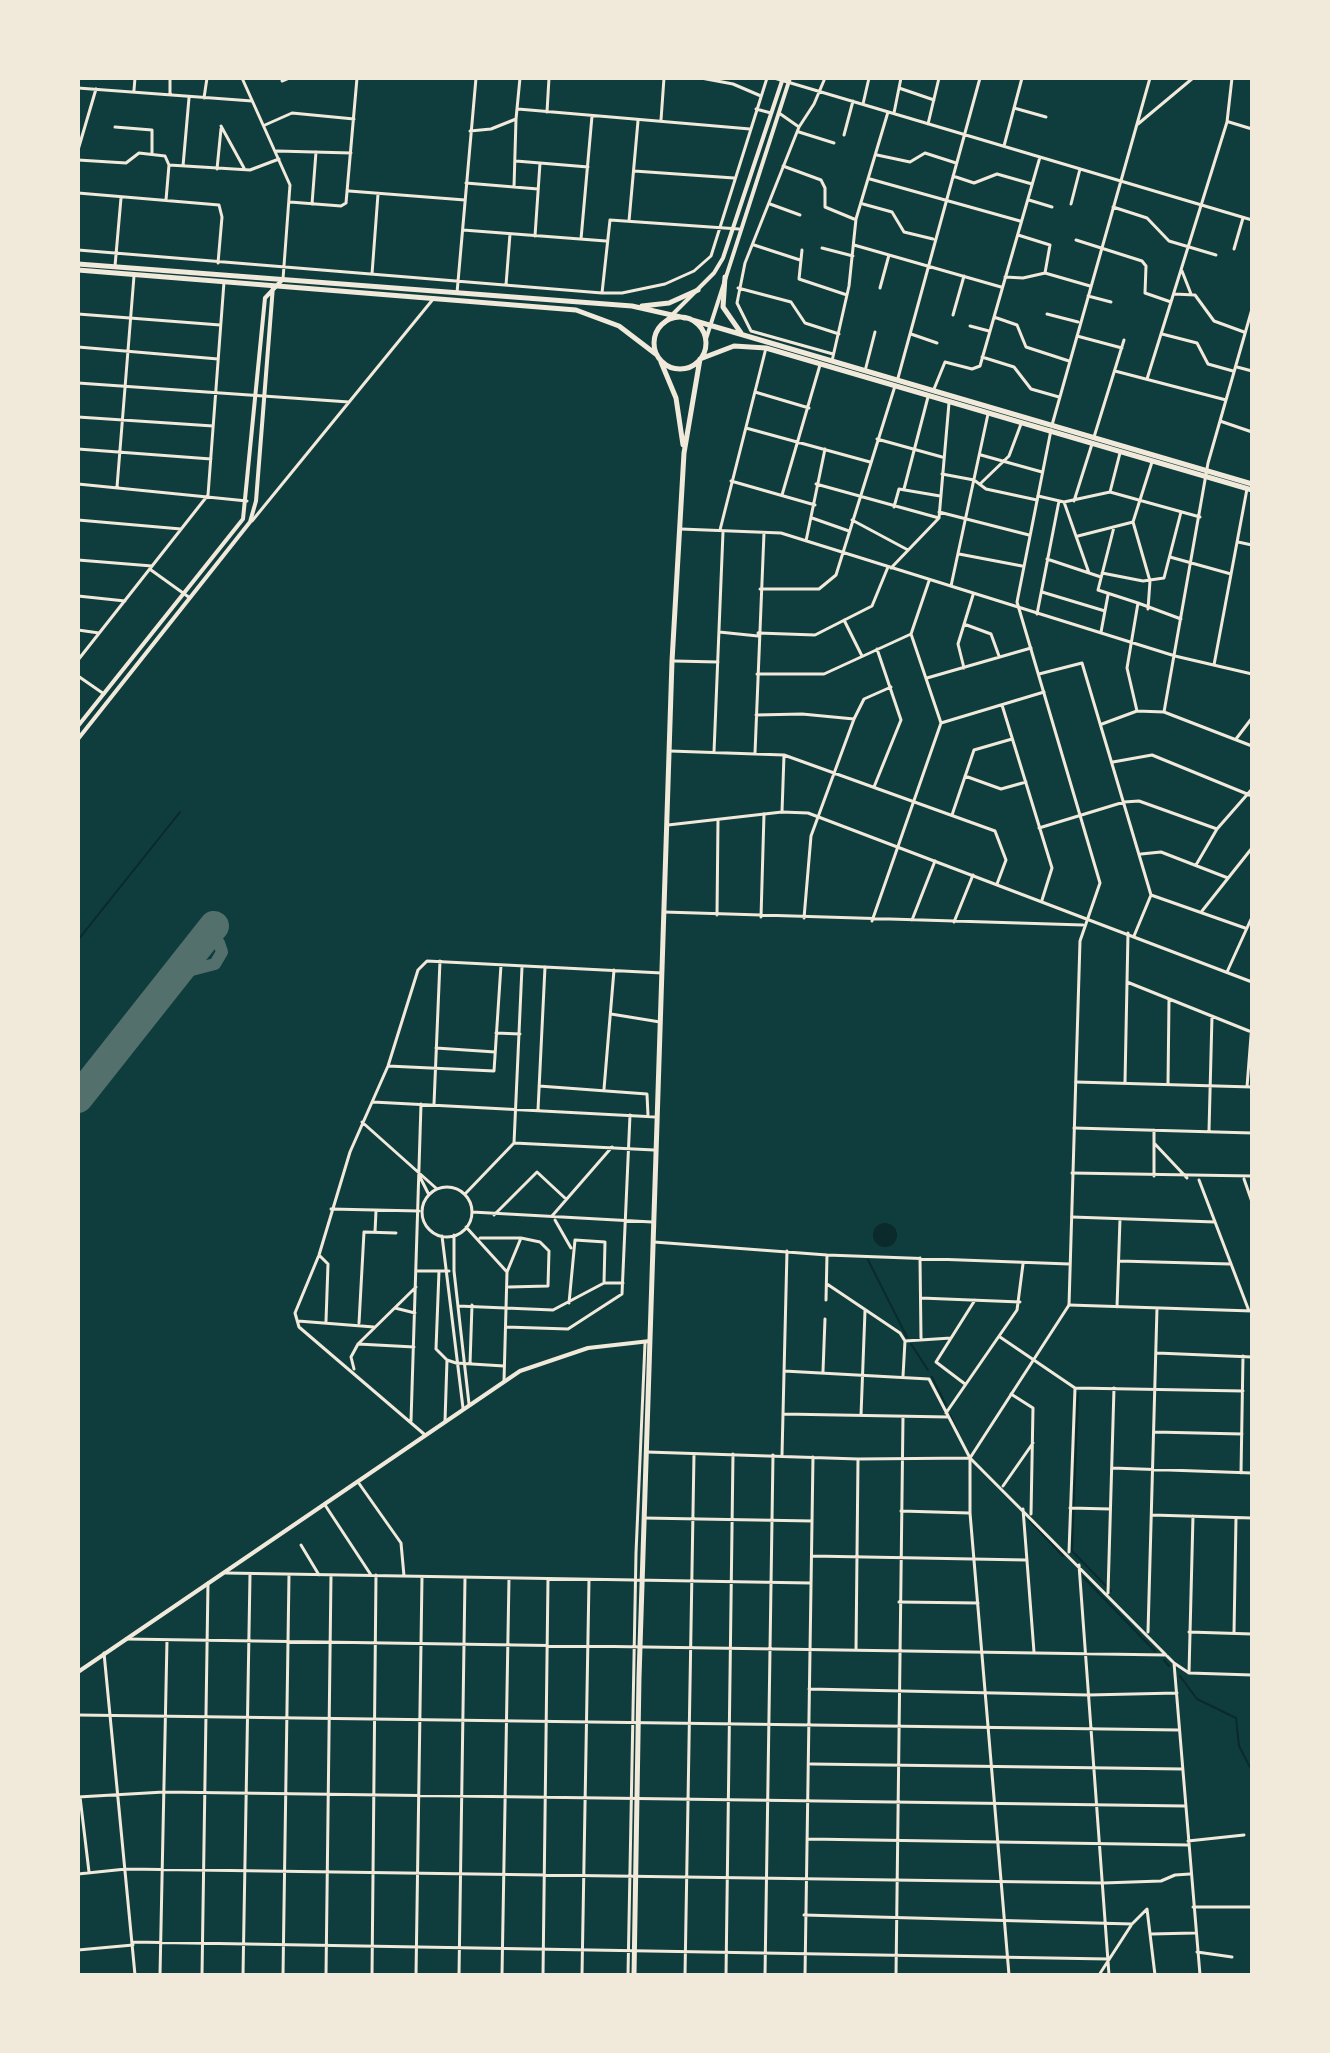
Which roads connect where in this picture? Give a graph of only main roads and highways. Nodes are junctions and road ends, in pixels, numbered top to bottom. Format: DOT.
graph roads {
  1 [pos="786,80"];
  2 [pos="78,267"];
  3 [pos="725,277"];
  4 [pos="283,279"];
  5 [pos="273,286"];
  6 [pos="698,290"];
  7 [pos="669,303"];
  8 [pos="632,306"];
  9 [pos="663,311"];
  10 [pos="673,314"];
  11 [pos="688,319"];
  12 [pos="665,322"];
  13 [pos="709,324"];
  14 [pos="745,337"];
  15 [pos="706,339"];
  16 [pos="658,357"];
  17 [pos="700,359"];
  18 [pos="896,384"];
  19 [pos="1051,429"];
  20 [pos="1093,441"];
  21 [pos="684,453"];
  22 [pos="1206,474"];
  23 [pos="1250,488"];
  24 [pos="78,726"];
  25 [pos="78,739"];
  26 [pos="648,1342"];
  27 [pos="78,1672"];
  28 [pos="634,1975"];
  1 -- 3 [label="main road"];
  1 -- 6 [label="main road"];
  2 -- 4 [label="highway"];
  2 -- 5 [label="highway"];
  3 -- 13 [label="main road"];
  3 -- 14 [label="highway"];
  4 -- 5 [label="main road"];
  4 -- 8 [label="highway"];
  5 -- 16 [label="highway"];
  5 -- 24 [label="main road"];
  5 -- 25 [label="main road"];
  6 -- 7 [label="highway"];
  6 -- 10 [label="main road"];
  7 -- 8 [label="highway"];
  7 -- 9 [label="highway"];
  8 -- 9 [label="highway"];
  9 -- 10 [label="highway"];
  10 -- 11 [label="highway"];
  10 -- 12 [label="main road"];
  11 -- 12 [label="highway"];
  11 -- 13 [label="highway"];
  11 -- 15 [label="highway"];
  12 -- 16 [label="highway"];
  13 -- 14 [label="highway"];
  13 -- 15 [label="main road"];
  14 -- 18 [label="highway"];
  15 -- 17 [label="highway"];
  16 -- 17 [label="highway"];
  16 -- 21 [label="highway"];
  17 -- 18 [label="highway"];
  17 -- 21 [label="highway"];
  18 -- 19 [label="highway"];
  18 -- 19 [label="highway"];
  19 -- 20 [label="highway"];
  20 -- 22 [label="highway"];
  20 -- 22 [label="highway"];
  21 -- 26 [label="highway"];
  22 -- 23 [label="highway"];
  26 -- 27 [label="main road"];
  26 -- 28 [label="highway"];
}
